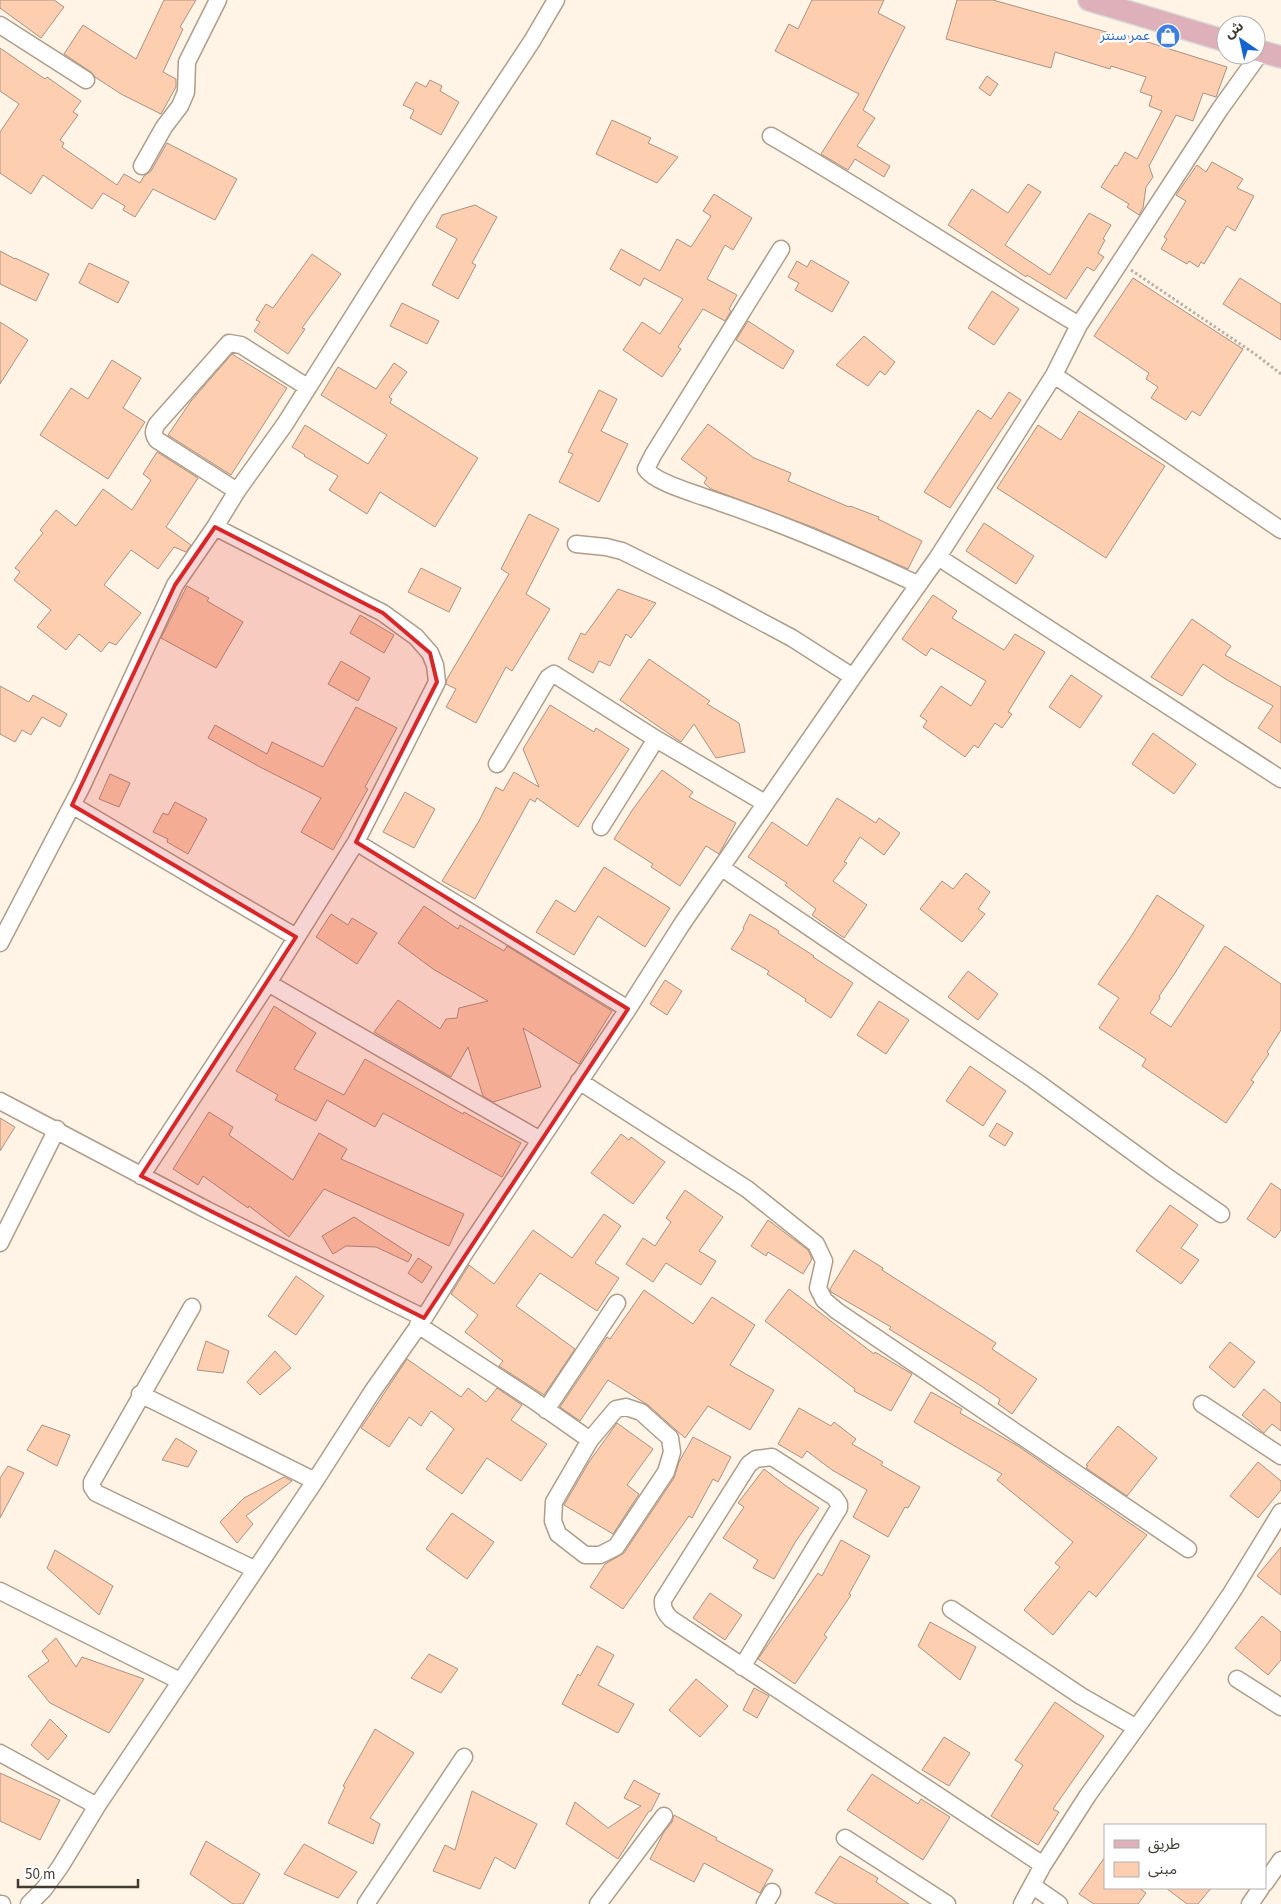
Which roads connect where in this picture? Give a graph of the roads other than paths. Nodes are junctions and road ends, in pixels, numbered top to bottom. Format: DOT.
graph roads {
  1 [pos="218,0"];
  2 [pos="556,0"];
  3 [pos="1089,0"];
  4 [pos="0,25"];
  5 [pos="1216,38"];
  6 [pos="1266,53"];
  7 [pos="1281,57"];
  8 [pos="1249,65"];
  9 [pos="86,80"];
  10 [pos="771,136"];
  11 [pos="142,166"];
  12 [pos="782,249"];
  13 [pos="1079,325"];
  14 [pos="1054,375"];
  15 [pos="307,388"];
  16 [pos="237,491"];
  17 [pos="215,528"];
  18 [pos="1281,530"];
  19 [pos="576,544"];
  20 [pos="938,557"];
  21 [pos="917,584"];
  22 [pos="852,676"];
  23 [pos="656,739"];
  24 [pos="496,764"];
  25 [pos="1281,779"];
  26 [pos="766,803"];
  27 [pos="72,805"];
  28 [pos="601,827"];
  29 [pos="356,842"];
  30 [pos="722,868"];
  31 [pos="296,937"];
  32 [pos="0,943"];
  33 [pos="268,983"];
  34 [pos="628,1009"];
  35 [pos="579,1081"];
  36 [pos="0,1101"];
  37 [pos="57,1129"];
  38 [pos="540,1140"];
  39 [pos="141,1176"];
  40 [pos="1221,1214"];
  41 [pos="0,1244"];
  42 [pos="618,1303"];
  43 [pos="192,1306"];
  44 [pos="421,1321"];
  45 [pos="140,1394"];
  46 [pos="1202,1404"];
  47 [pos="546,1410"];
  48 [pos="590,1440"];
  49 [pos="1281,1456"];
  50 [pos="315,1481"];
  51 [pos="1281,1512"];
  52 [pos="1188,1549"];
  53 [pos="254,1569"];
  54 [pos="0,1590"];
  55 [pos="951,1608"];
  56 [pos="742,1668"];
  57 [pos="1236,1679"];
  58 [pos="180,1681"];
  59 [pos="1281,1707"];
  60 [pos="1135,1728"];
  61 [pos="0,1753"];
  62 [pos="464,1757"];
  63 [pos="97,1806"];
  64 [pos="664,1816"];
  65 [pos="845,1838"];
  66 [pos="1280,1864"];
  67 [pos="1043,1865"];
  68 [pos="1266,1882"];
  69 [pos="1033,1886"];
  70 [pos="1260,1889"];
  71 [pos="602,1903"];
  72 [pos="28,1904"];
  73 [pos="366,1904"];
  74 [pos="947,1904"];
  75 [pos="1022,1904"];
  76 [pos="1059,1904"];
  77 [pos="1250,1904"];
  1 -- 11 [label="street"];
  2 -- 15 [label="street"];
  3 -- 5 [label="main road"];
  4 -- 9 [label="street"];
  6 -- 7 [label="main road"];
  8 -- 13 [label="street"];
  10 -- 13 [label="street"];
  12 -- 21 [label="street"];
  13 -- 14 [label="street"];
  14 -- 18 [label="street"];
  14 -- 20 [label="street"];
  15 -- 16 [label="street"];
  15 -- 16 [label="street"];
  16 -- 17 [label="street"];
  17 -- 27 [label="street"];
  17 -- 29 [label="street"];
  19 -- 22 [label="street"];
  20 -- 21 [label="street"];
  20 -- 25 [label="street"];
  21 -- 22 [label="street"];
  22 -- 26 [label="street"];
  23 -- 24 [label="street"];
  23 -- 26 [label="street"];
  23 -- 28 [label="street"];
  26 -- 30 [label="street"];
  27 -- 31 [label="street"];
  27 -- 32 [label="street"];
  29 -- 31 [label="street"];
  29 -- 34 [label="street"];
  30 -- 34 [label="street"];
  30 -- 40 [label="street"];
  31 -- 33 [label="street"];
  33 -- 38 [label="street"];
  33 -- 39 [label="street"];
  34 -- 35 [label="street"];
  35 -- 38 [label="street"];
  35 -- 52 [label="street"];
  36 -- 37 [label="street"];
  37 -- 39 [label="street"];
  37 -- 41 [label="street"];
  38 -- 44 [label="street"];
  39 -- 44 [label="street"];
  42 -- 47 [label="street"];
  43 -- 45 [label="street"];
  44 -- 47 [label="street"];
  44 -- 50 [label="street"];
  45 -- 50 [label="street"];
  45 -- 53 [label="street"];
  46 -- 49 [label="street"];
  47 -- 48 [label="street"];
  48 -- 48 [label="street"];
  50 -- 53 [label="street"];
  51 -- 60 [label="street"];
  53 -- 58 [label="street"];
  54 -- 58 [label="street"];
  55 -- 60 [label="street"];
  56 -- 56 [label="street"];
  56 -- 67 [label="street"];
  57 -- 59 [label="street"];
  58 -- 63 [label="street"];
  60 -- 67 [label="street"];
  61 -- 63 [label="street"];
  62 -- 73 [label="street"];
  63 -- 72 [label="street"];
  64 -- 71 [label="street"];
  65 -- 74 [label="street"];
  66 -- 68 [label="street"];
  67 -- 69 [label="street"];
  69 -- 75 [label="street"];
  69 -- 76 [label="street"];
  70 -- 77 [label="street"];
}
